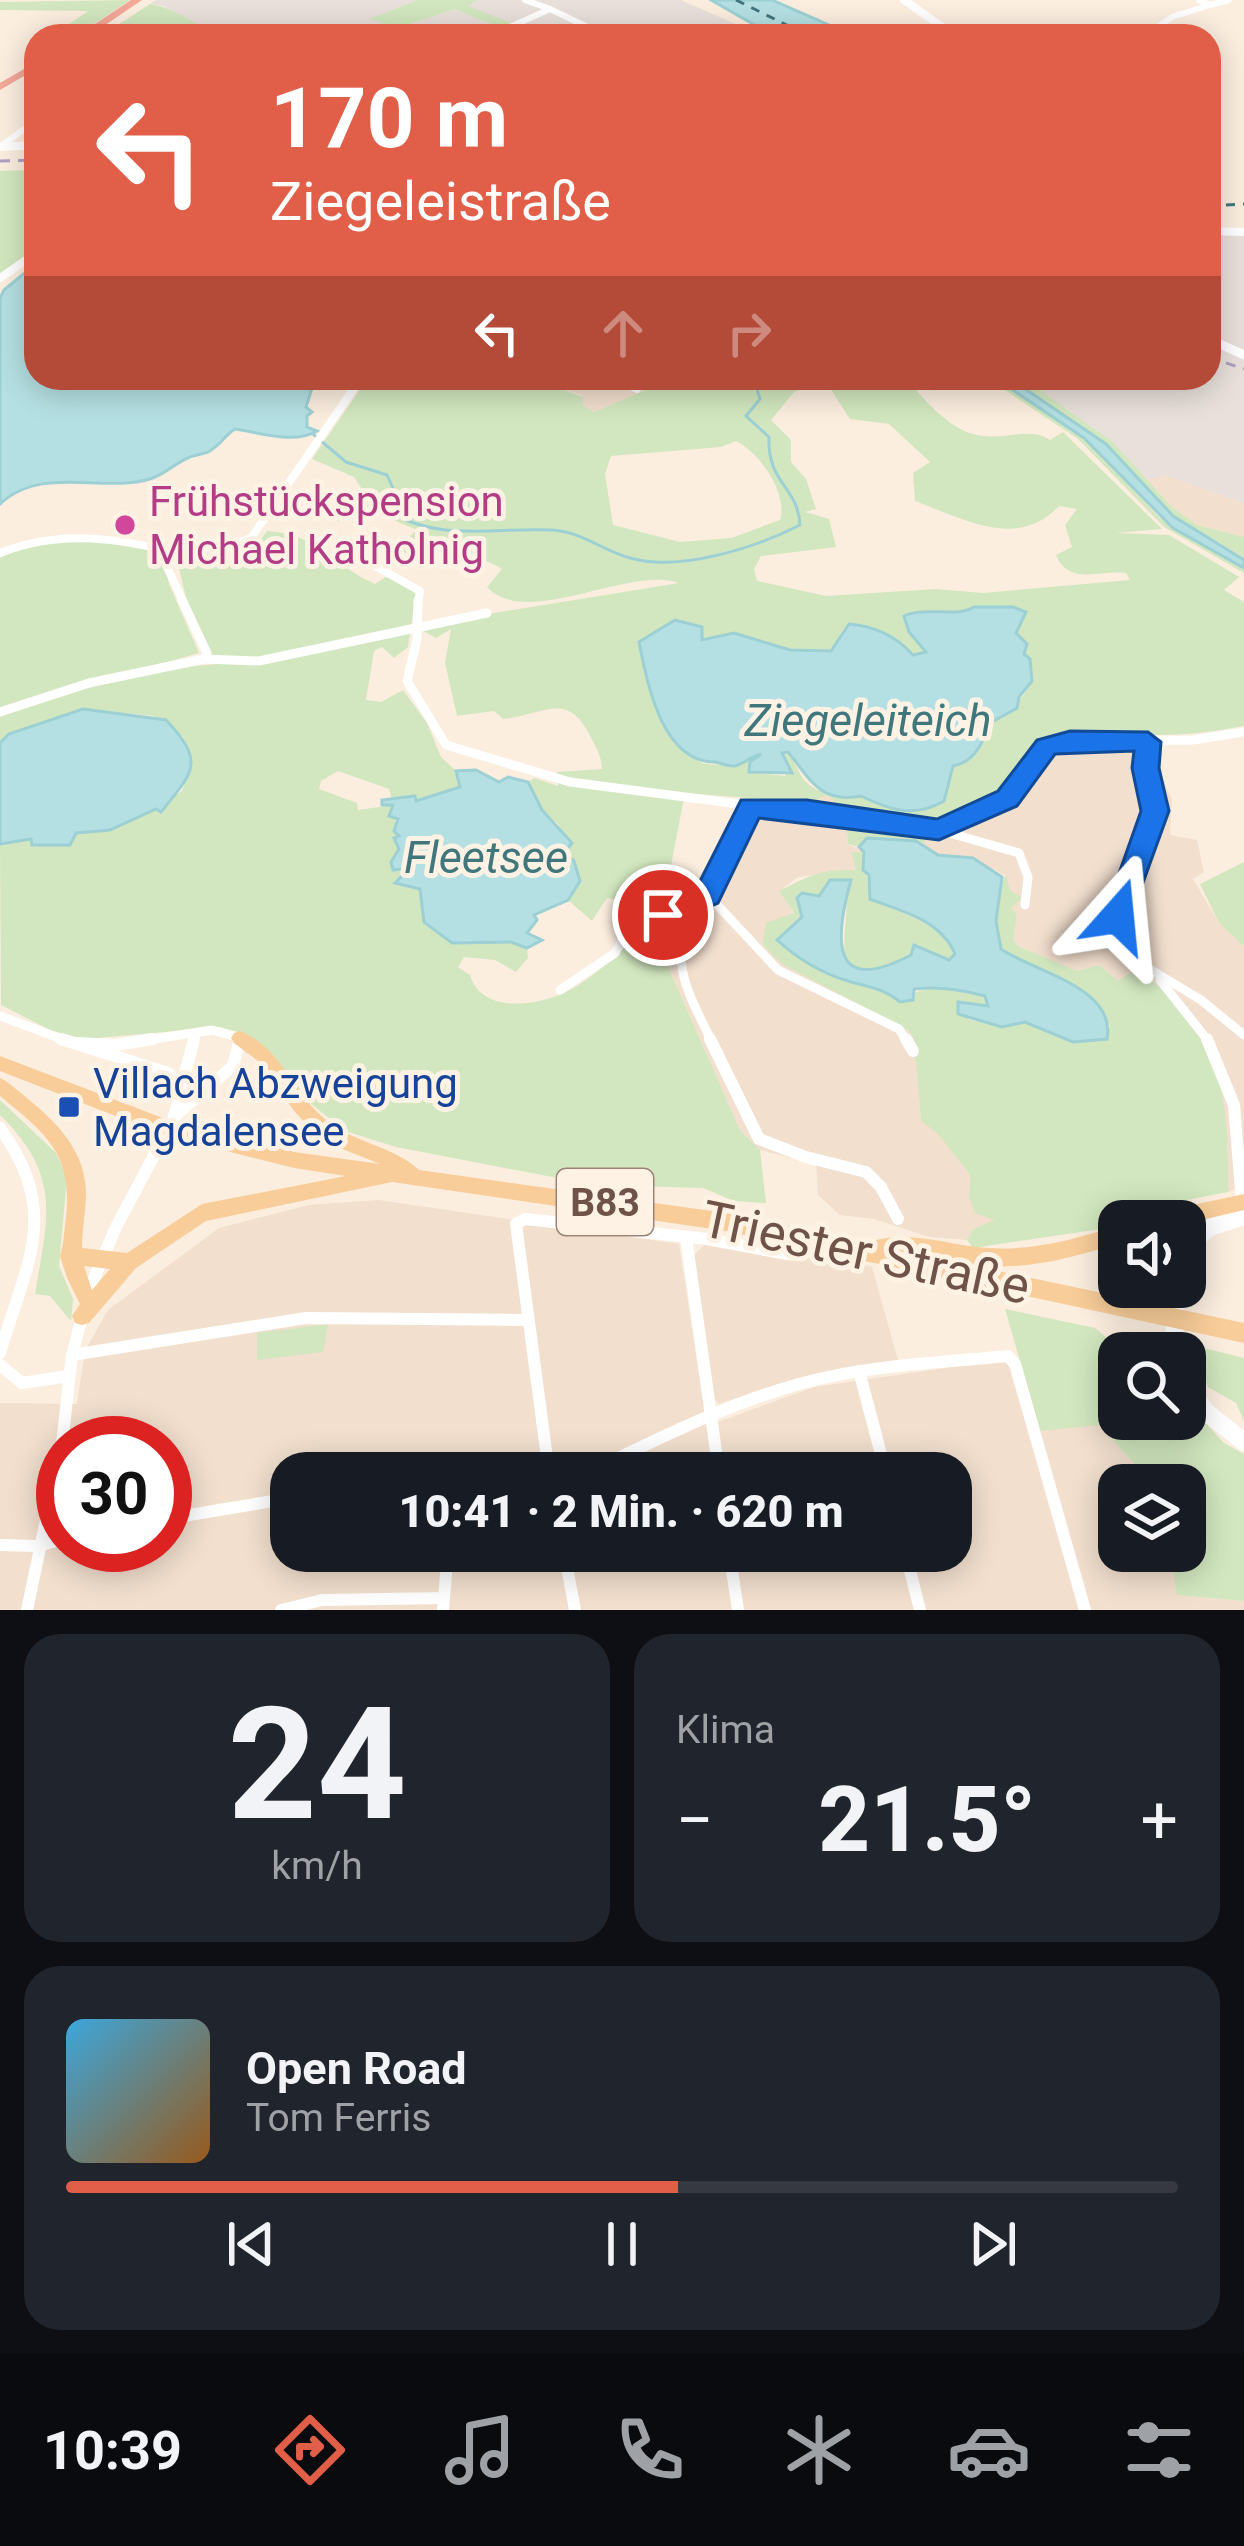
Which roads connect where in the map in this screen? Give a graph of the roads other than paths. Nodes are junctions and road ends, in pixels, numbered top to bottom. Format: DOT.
graph roads {
  1 [pos="137,0"];
  2 [pos="148,0"];
  3 [pos="525,0"];
  4 [pos="904,0"];
  5 [pos="1199,0"];
  6 [pos="1229,0"];
  7 [pos="1210,5"];
  8 [pos="550,9"];
  9 [pos="101,24"];
  10 [pos="112,24"];
  11 [pos="517,24"];
  12 [pos="581,24"];
  13 [pos="938,24"];
  14 [pos="1162,24"];
  15 [pos="24,128"];
  16 [pos="0,147"];
  17 [pos="352,390"];
  18 [pos="166,550"];
  19 [pos="350,552"];
  20 [pos="0,554"];
  21 [pos="487,613"];
  22 [pos="415,626"];
  23 [pos="204,659"];
  24 [pos="0,712"];
  25 [pos="1244,732"];
  26 [pos="1148,742"];
  27 [pos="751,808"];
  28 [pos="939,830"];
  29 [pos="708,895"];
  30 [pos="688,905"];
  31 [pos="1025,905"];
  32 [pos="1148,968"];
  33 [pos="560,990"];
  34 [pos="0,1016"];
  35 [pos="198,1032"];
  36 [pos="1244,1035"];
  37 [pos="239,1038"];
  38 [pos="77,1043"];
  39 [pos="913,1052"];
  40 [pos="0,1063"];
  41 [pos="181,1085"];
  42 [pos="0,1086"];
  43 [pos="174,1117"];
  44 [pos="0,1128"];
  45 [pos="390,1175"];
  46 [pos="415,1178"];
  47 [pos="1243,1206"];
  48 [pos="1206,1213"];
  49 [pos="898,1219"];
  50 [pos="1206,1230"];
  51 [pos="686,1237"];
  52 [pos="1098,1239"];
  53 [pos="868,1251"];
  54 [pos="787,1254"];
  55 [pos="69,1256"];
  56 [pos="99,1257"];
  57 [pos="129,1262"];
  58 [pos="84,1307"];
  59 [pos="527,1320"];
  60 [pos="1244,1333"];
  61 [pos="0,1353"];
  62 [pos="72,1355"];
  63 [pos="0,1366"];
  64 [pos="859,1371"];
  65 [pos="69,1376"];
  66 [pos="710,1414"];
  67 [pos="1206,1414"];
  68 [pos="65,1416"];
  69 [pos="1244,1442"];
  70 [pos="546,1452"];
  71 [pos="631,1452"];
  72 [pos="715,1452"];
  73 [pos="880,1452"];
  74 [pos="270,1502"];
  75 [pos="192,1514"];
  76 [pos="0,1545"];
  77 [pos="36,1546"];
  78 [pos="36,1558"];
  79 [pos="446,1572"];
  80 [pos="568,1572"];
  81 [pos="732,1572"];
  82 [pos="910,1572"];
  83 [pos="443,1604"];
  84 [pos="27,1610"];
  85 [pos="281,1610"];
  86 [pos="575,1610"];
  87 [pos="737,1610"];
  88 [pos="920,1610"];
  89 [pos="1085,1610"];
  1 -- 9 [label="highway"];
  2 -- 10 [label="highway"];
  3 -- 8 [label="street"];
  4 -- 13 [label="street"];
  5 -- 7 [label="street"];
  6 -- 7 [label="street"];
  7 -- 14 [label="street"];
  8 -- 11 [label="street"];
  8 -- 12 [label="street"];
  15 -- 16 [label="street"];
  17 -- 18 [label="street"];
  18 -- 20 [label="street"];
  18 -- 23 [label="street"];
  19 -- 22 [label="street"];
  21 -- 22 [label="street"];
  22 -- 23 [label="street"];
  22 -- 27 [label="street"];
  23 -- 24 [label="street"];
  25 -- 26 [label="street"];
  26 -- 28 [label="street"];
  26 -- 32 [label="street"];
  27 -- 28 [label="street"];
  27 -- 29 [label="street"];
  28 -- 31 [label="street"];
  29 -- 30 [label="street"];
  29 -- 39 [label="street"];
  30 -- 33 [label="street"];
  30 -- 49 [label="street"];
  32 -- 36 [label="street"];
  32 -- 47 [label="street"];
  34 -- 38 [label="street"];
  35 -- 37 [label="street"];
  35 -- 38 [label="street"];
  35 -- 41 [label="street"];
  37 -- 43 [label="street"];
  37 -- 46 [label="main road"];
  38 -- 41 [label="street"];
  40 -- 45 [label="main road, Triester Straße / B83"];
  41 -- 43 [label="street"];
  42 -- 55 [label="main road"];
  43 -- 56 [label="street"];
  44 -- 61 [label="street"];
  45 -- 46 [label="main road, Triester Straße / B83"];
  45 -- 57 [label="main road"];
  46 -- 53 [label="main road, Triester Straße / B83"];
  47 -- 48 [label="main road"];
  47 -- 50 [label="main road"];
  51 -- 54 [label="street"];
  51 -- 59 [label="street"];
  51 -- 66 [label="street"];
  52 -- 53 [label="main road"];
  53 -- 60 [label="main road, Triester Straße / B83"];
  55 -- 56 [label="main road"];
  55 -- 58 [label="main road"];
  56 -- 57 [label="main road"];
  56 -- 58 [label="street"];
  57 -- 58 [label="main road"];
  58 -- 62 [label="street"];
  59 -- 62 [label="street"];
  59 -- 70 [label="street"];
  62 -- 65 [label="street"];
  63 -- 65 [label="street"];
  64 -- 66 [label="street"];
  64 -- 73 [label="street"];
  64 -- 89 [label="street"];
  65 -- 68 [label="street"];
  66 -- 71 [label="street"];
  66 -- 72 [label="street"];
  67 -- 69 [label="main road"];
  74 -- 75 [label="street"];
  76 -- 77 [label="street"];
  78 -- 84 [label="street"];
  79 -- 83 [label="street"];
  80 -- 86 [label="street"];
  81 -- 87 [label="street"];
  82 -- 88 [label="street"];
  83 -- 85 [label="street"];
}
